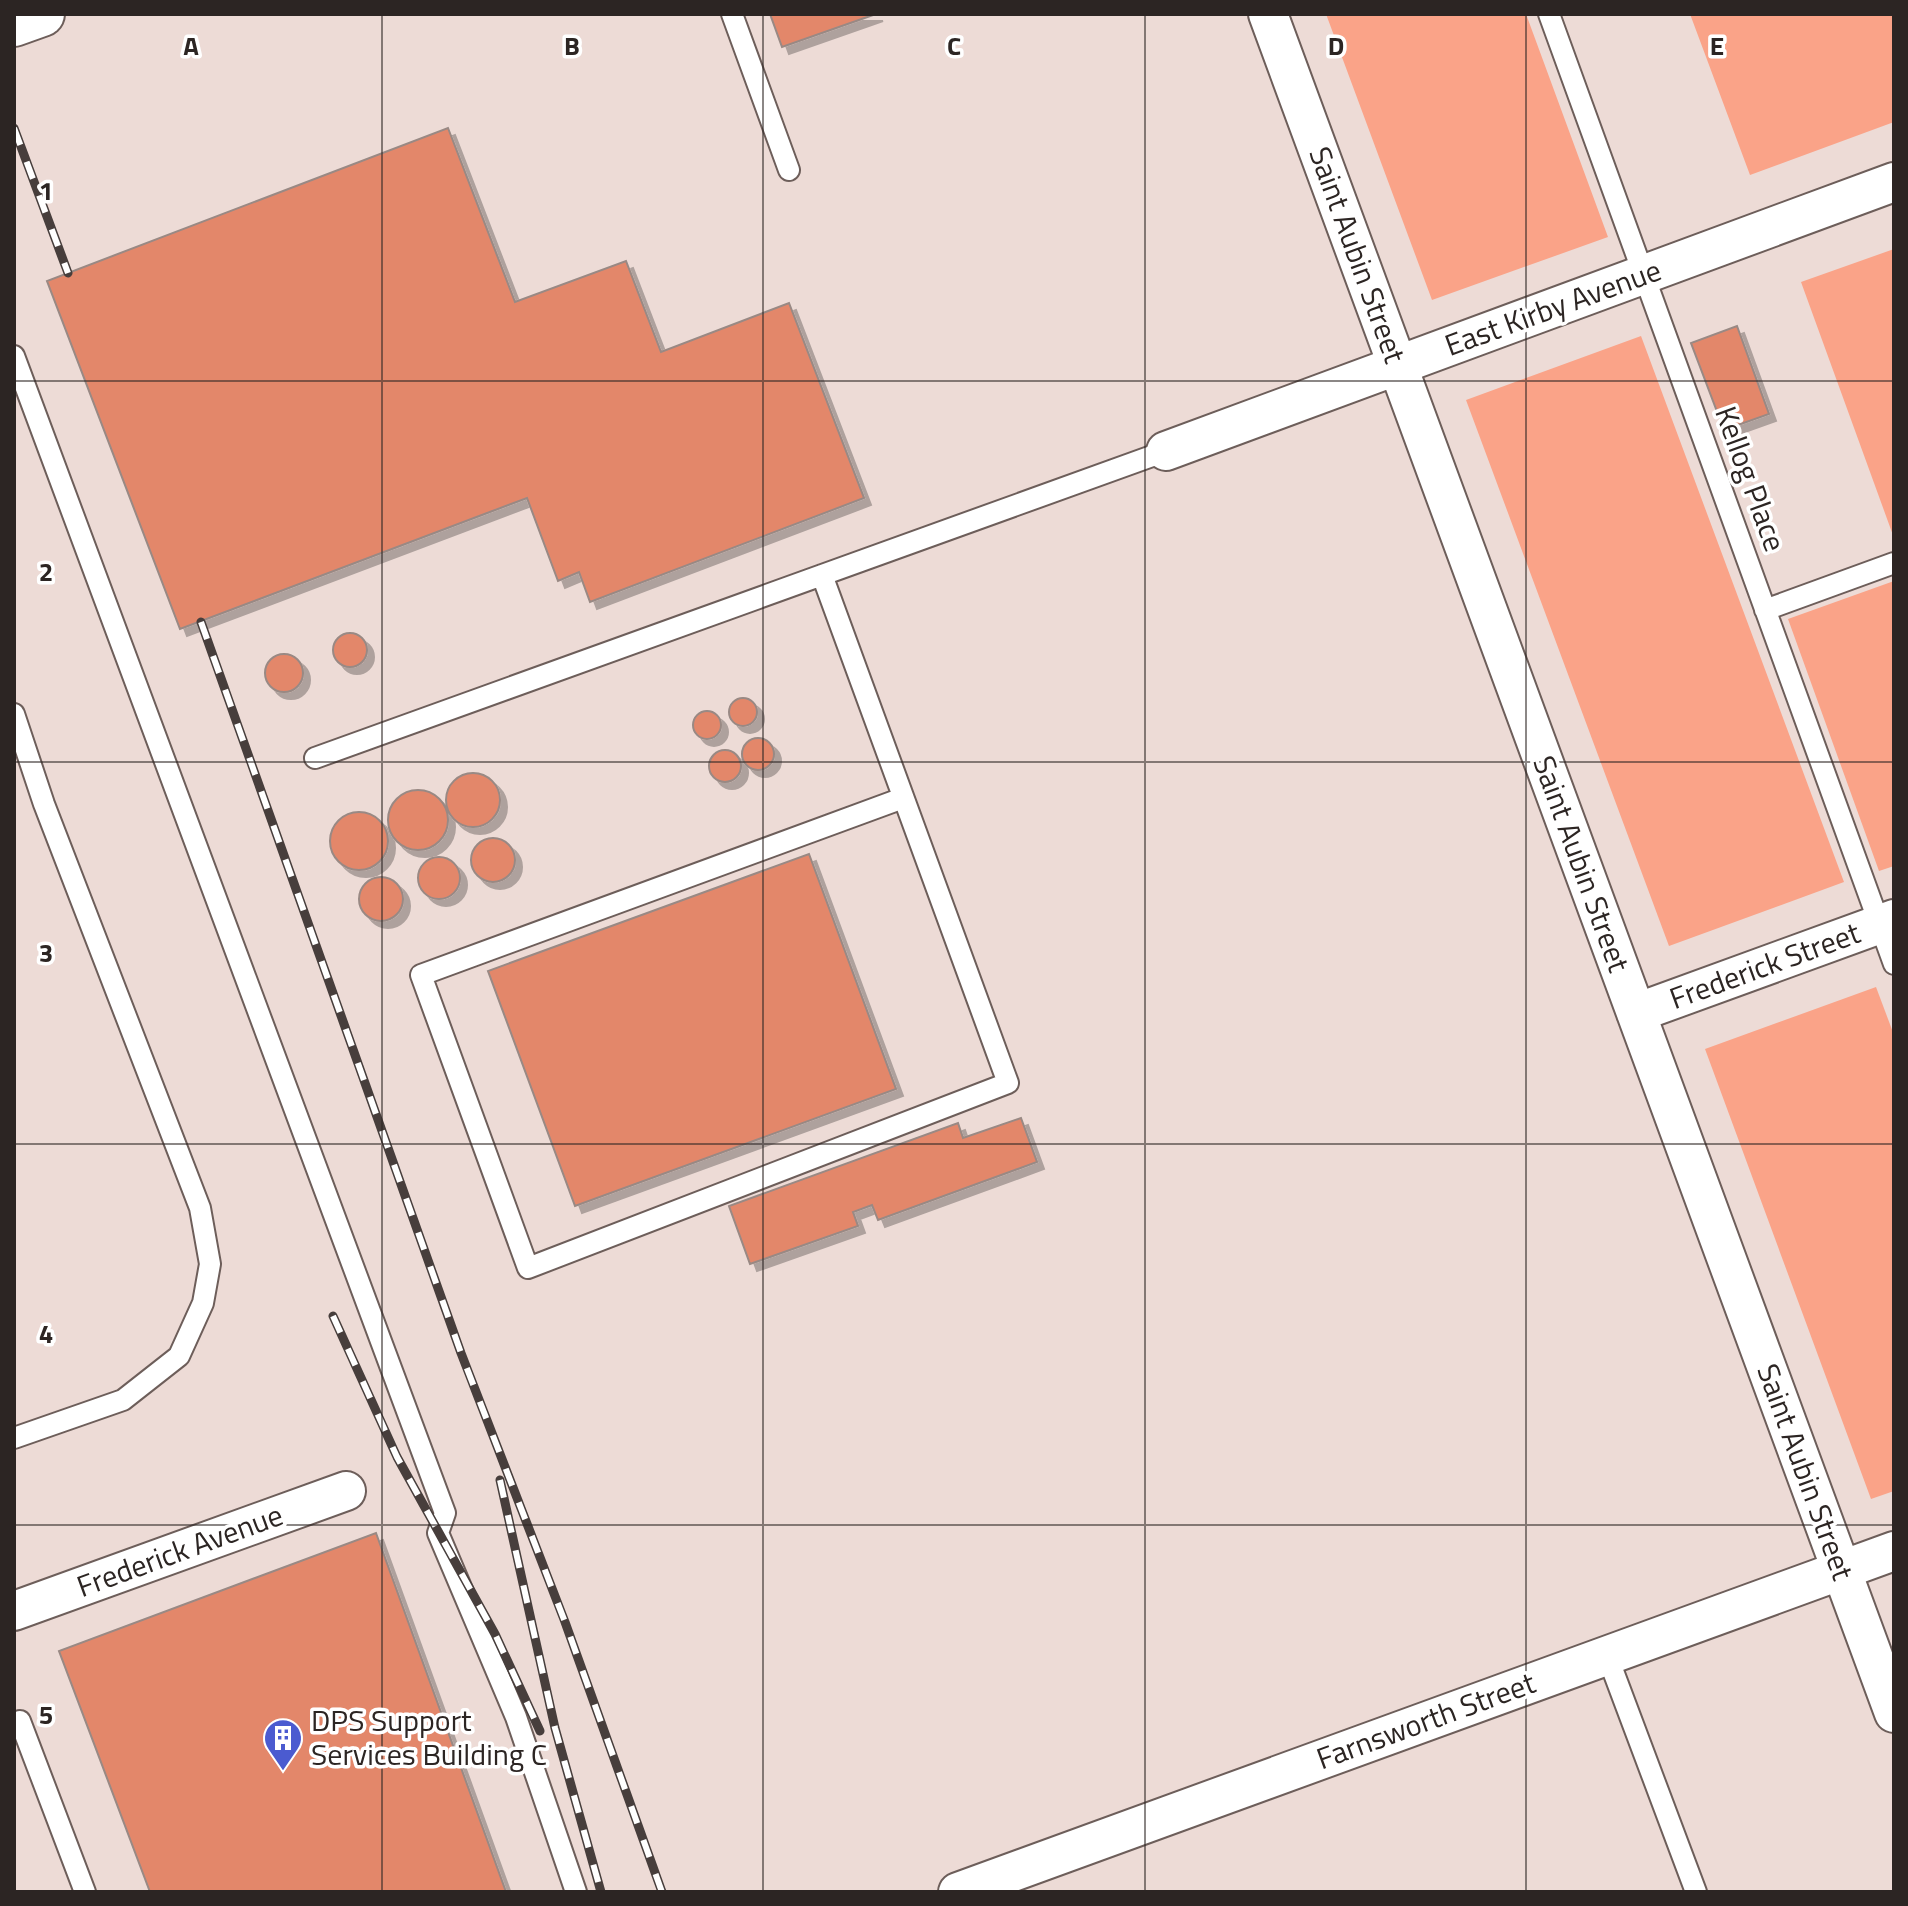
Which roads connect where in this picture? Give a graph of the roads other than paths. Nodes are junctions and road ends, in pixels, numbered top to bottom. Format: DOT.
graph roads {
  1 [pos="42,14"];
  2 [pos="732,14"];
  3 [pos="1268,14"];
  4 [pos="1549,14"];
  5 [pos="14,24"];
  6 [pos="789,170"];
  7 [pos="1894,182"];
  8 [pos="1644,275"];
  9 [pos="14,356"];
  10 [pos="1397,365"];
  11 [pos="1166,451"];
  12 [pos="1894,563"];
  13 [pos="822,575"];
  14 [pos="1765,610"];
  15 [pos="14,714"];
  16 [pos="315,758"];
  17 [pos="903,798"];
  18 [pos="1887,921"];
  19 [pos="1894,964"];
  20 [pos="1636,1013"];
  21 [pos="14,1438"];
  22 [pos="346,1491"];
  23 [pos="1894,1551"];
  24 [pos="1841,1570"];
  25 [pos="14,1611"];
  26 [pos="1607,1655"];
  27 [pos="1894,1713"];
  28 [pos="14,1724"];
  29 [pos="85,1892"];
  30 [pos="576,1892"];
  31 [pos="958,1892"];
  32 [pos="1696,1892"];
  1 -- 5 [label="street"];
  2 -- 6 [label="lane"];
  3 -- 10 [label="street, Saint Aubin Street"];
  4 -- 8 [label="lane, Kellog Place"];
  7 -- 8 [label="street, East Kirby Avenue"];
  8 -- 10 [label="street, East Kirby Avenue"];
  8 -- 14 [label="lane, Kellog Place"];
  9 -- 30 [label="lane"];
  10 -- 11 [label="street, East Kirby Avenue"];
  10 -- 20 [label="street, Saint Aubin Street"];
  11 -- 13 [label="lane"];
  12 -- 14 [label="lane"];
  13 -- 16 [label="lane"];
  13 -- 17 [label="lane"];
  14 -- 18 [label="lane, Kellog Place"];
  15 -- 21 [label="lane"];
  17 -- 17 [label="lane"];
  18 -- 19 [label="lane, Kellog Place"];
  18 -- 20 [label="street, Frederick Street"];
  20 -- 24 [label="street, Saint Aubin Street"];
  22 -- 25 [label="street, Frederick Avenue"];
  23 -- 24 [label="street, Farnsworth Street"];
  24 -- 26 [label="street, Farnsworth Street"];
  24 -- 27 [label="street, Saint Aubin Street"];
  26 -- 31 [label="street, Farnsworth Street"];
  26 -- 32 [label="lane"];
  28 -- 29 [label="lane"];
}
